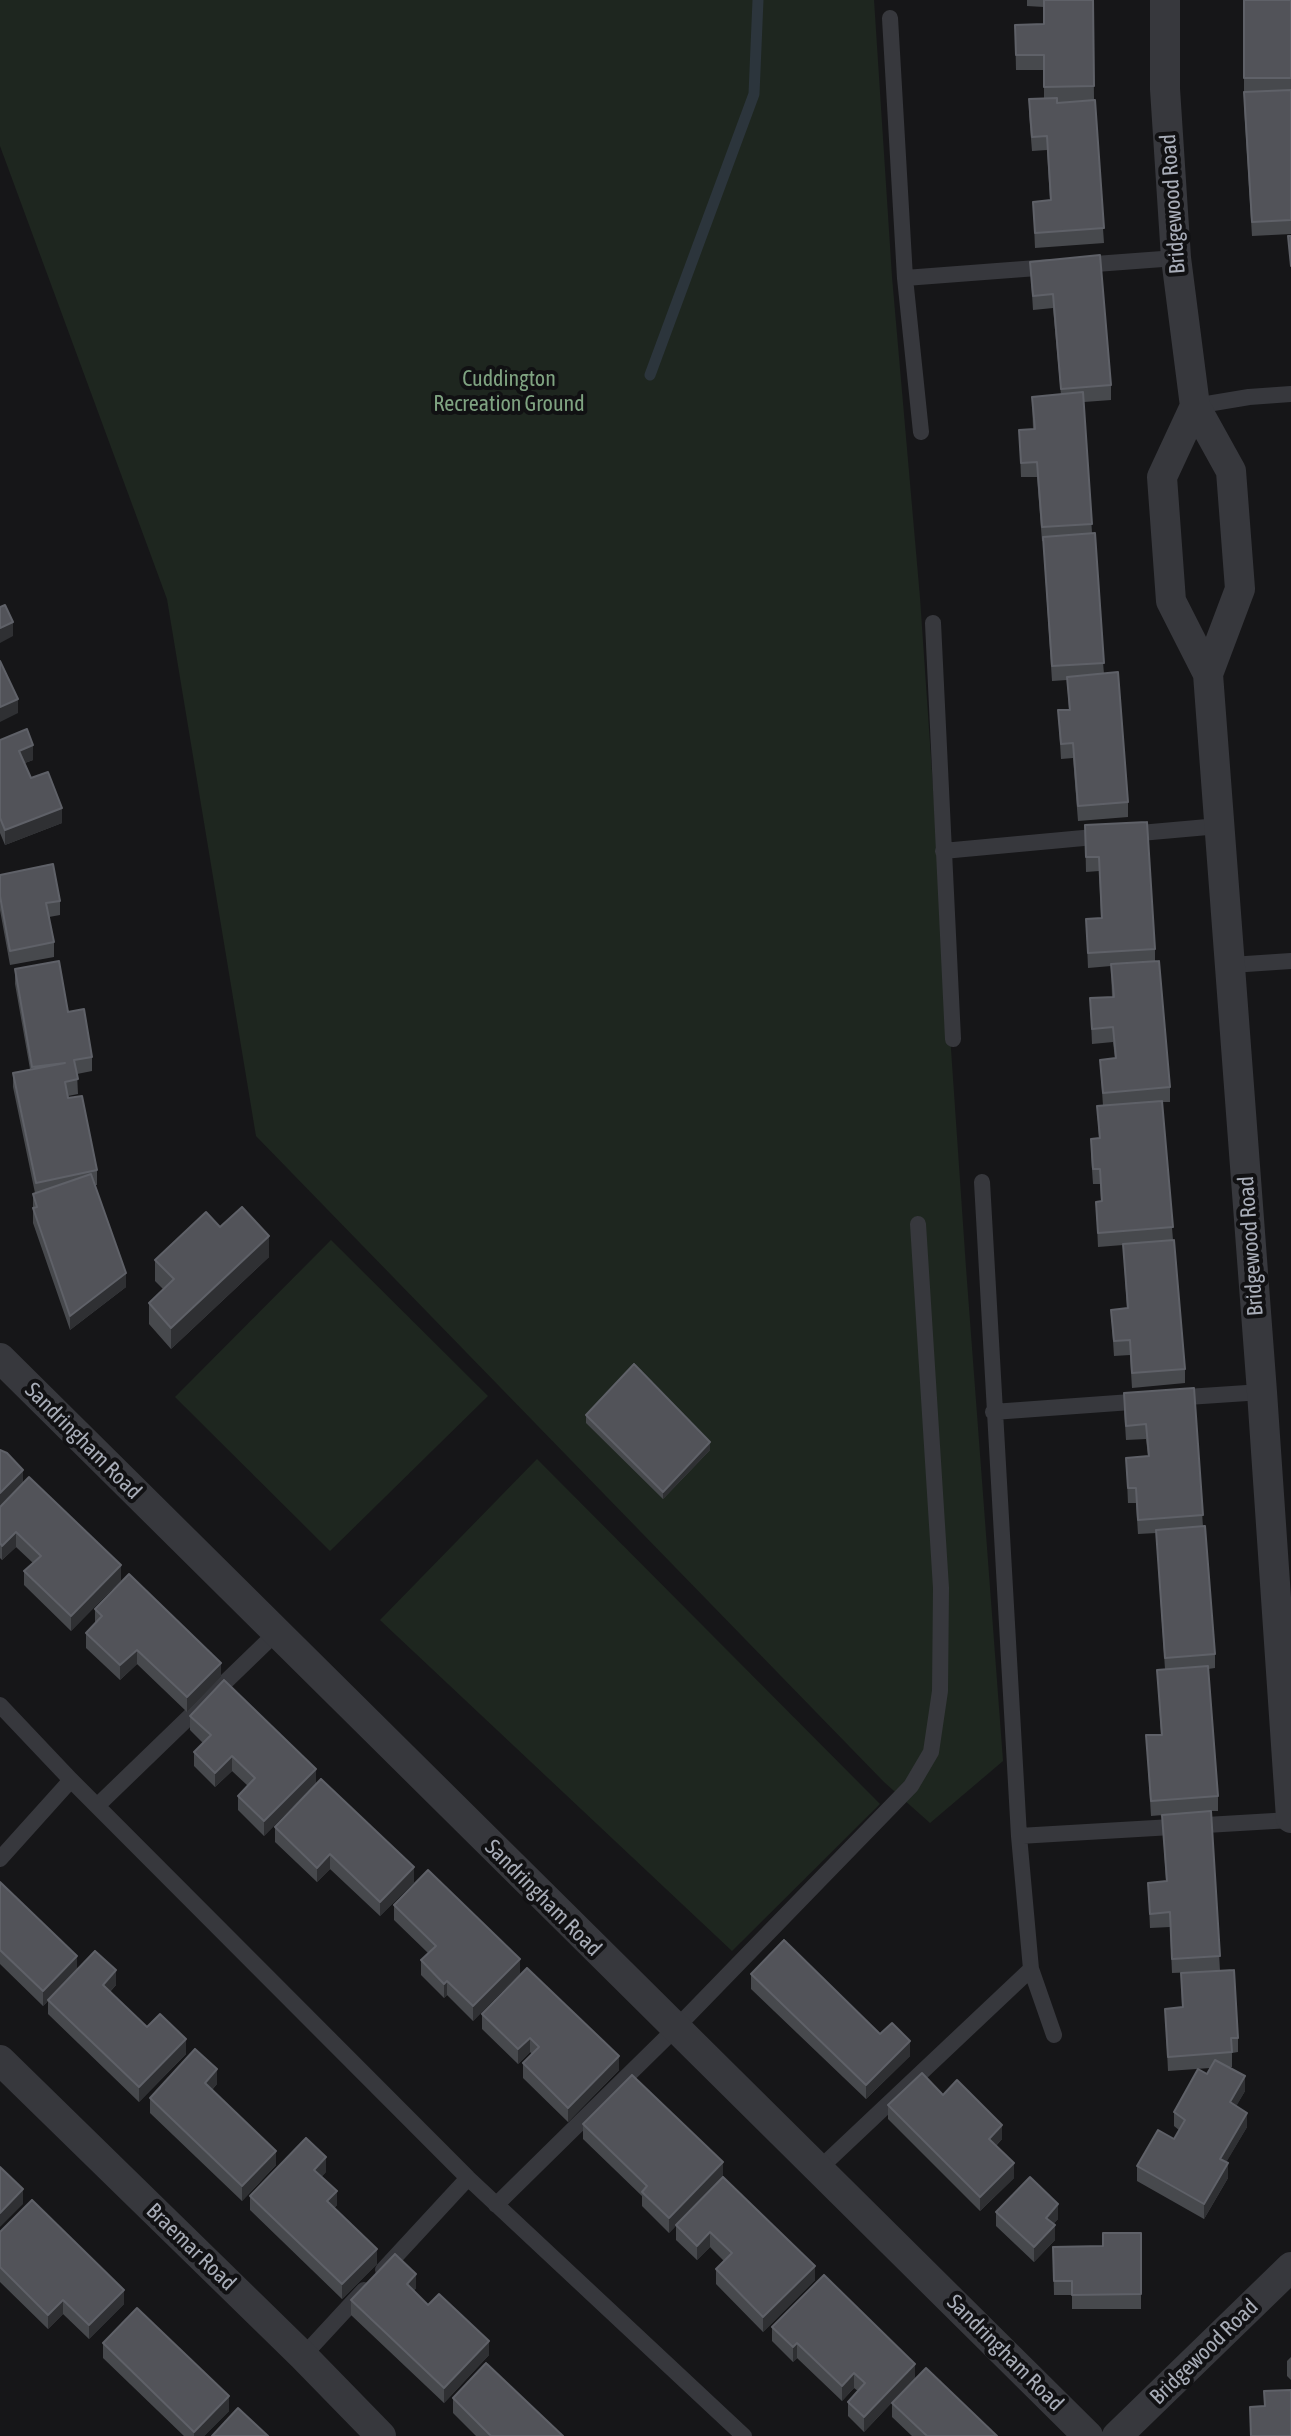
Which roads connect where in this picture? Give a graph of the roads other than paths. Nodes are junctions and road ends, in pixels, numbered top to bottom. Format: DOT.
graph roads {
  1 [pos="1165,0"];
  2 [pos="890,18"];
  3 [pos="1176,258"];
  4 [pos="905,278"];
  5 [pos="1291,394"];
  6 [pos="1195,406"];
  7 [pos="921,432"];
  8 [pos="933,623"];
  9 [pos="1208,674"];
  10 [pos="1219,826"];
  11 [pos="943,851"];
  12 [pos="1291,961"];
  13 [pos="1231,965"];
  14 [pos="953,1039"];
  15 [pos="982,1182"];
  16 [pos="918,1224"];
  17 [pos="0,1358"];
  18 [pos="1262,1392"];
  19 [pos="993,1412"];
  20 [pos="1282,1532"];
  21 [pos="276,1633"];
  22 [pos="0,1705"];
  23 [pos="71,1780"];
  24 [pos="97,1806"];
  25 [pos="1291,1819"];
  26 [pos="1019,1836"];
  27 [pos="0,1859"];
  28 [pos="1031,1969"];
  29 [pos="675,2029"];
  30 [pos="1054,2035"];
  31 [pos="0,2060"];
  32 [pos="819,2169"];
  33 [pos="468,2178"];
  34 [pos="496,2205"];
  35 [pos="1291,2267"];
  36 [pos="303,2356"];
  37 [pos="381,2436"];
  38 [pos="744,2436"];
  39 [pos="1088,2436"];
  40 [pos="1117,2436"];
  1 -- 3 [label="street, Bridgewood Road"];
  2 -- 4 [label="lane"];
  3 -- 4 [label="lane"];
  3 -- 6 [label="street, Bridgewood Road"];
  4 -- 7 [label="lane"];
  5 -- 6 [label="lane"];
  6 -- 9 [label="street, Bridgewood Road"];
  6 -- 9 [label="street, Bridgewood Road"];
  8 -- 11 [label="lane"];
  9 -- 10 [label="street, Bridgewood Road"];
  10 -- 11 [label="lane"];
  10 -- 13 [label="street, Bridgewood Road"];
  11 -- 14 [label="lane"];
  12 -- 13 [label="lane"];
  13 -- 18 [label="street, Bridgewood Road"];
  15 -- 19 [label="lane"];
  16 -- 29 [label="lane"];
  17 -- 21 [label="street, Sandringham Road"];
  18 -- 19 [label="lane"];
  18 -- 20 [label="street, Bridgewood Road"];
  19 -- 26 [label="lane"];
  20 -- 25 [label="street, Bridgewood Road"];
  21 -- 24 [label="lane"];
  21 -- 29 [label="street, Sandringham Road"];
  22 -- 23 [label="lane"];
  23 -- 24 [label="lane"];
  23 -- 27 [label="lane"];
  24 -- 33 [label="lane"];
  25 -- 26 [label="lane"];
  26 -- 28 [label="lane"];
  28 -- 30 [label="lane"];
  28 -- 32 [label="lane"];
  29 -- 32 [label="street, Sandringham Road"];
  29 -- 34 [label="lane"];
  31 -- 36 [label="street, Braemar Road"];
  32 -- 39 [label="street, Sandringham Road"];
  33 -- 34 [label="lane"];
  33 -- 36 [label="lane"];
  34 -- 38 [label="lane"];
  35 -- 40 [label="street, Bridgewood Road"];
  36 -- 37 [label="street, Braemar Road"];
}
